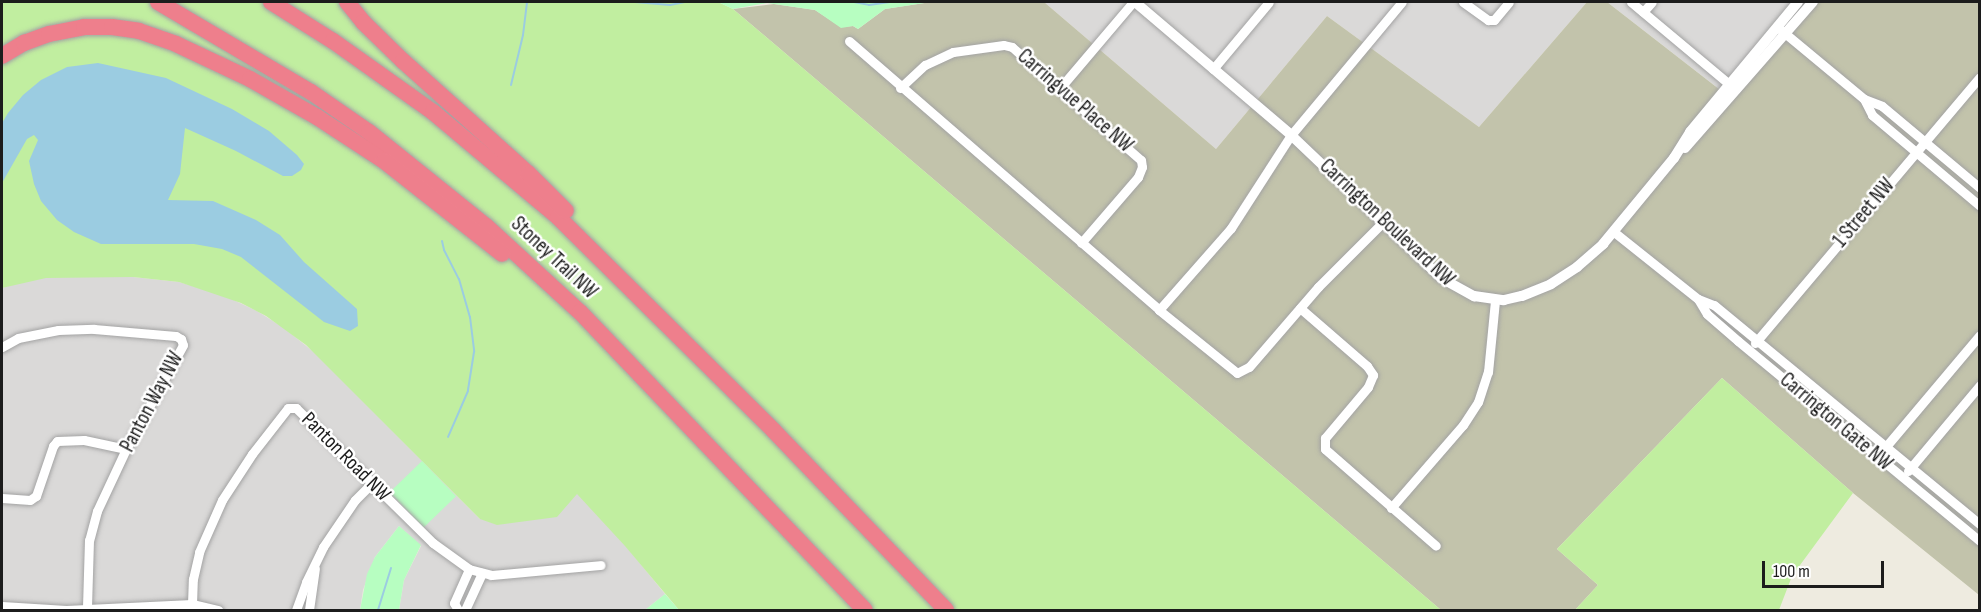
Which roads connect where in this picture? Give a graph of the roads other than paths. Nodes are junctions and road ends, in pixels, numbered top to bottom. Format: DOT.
graph roads {
  1 [pos="152,2"];
  2 [pos="158,2"];
  3 [pos="271,2"];
  4 [pos="347,2"];
  5 [pos="1134,2"];
  6 [pos="1269,2"];
  7 [pos="1402,2"];
  8 [pos="1463,2"];
  9 [pos="1509,2"];
  10 [pos="1631,2"];
  11 [pos="1652,2"];
  12 [pos="1798,2"];
  13 [pos="1813,2"];
  14 [pos="176,11"];
  15 [pos="1643,12"];
  16 [pos="1781,31"];
  17 [pos="849,41"];
  18 [pos="2,56"];
  19 [pos="1213,69"];
  20 [pos="1980,77"];
  21 [pos="1733,87"];
  22 [pos="900,88"];
  23 [pos="1060,88"];
  24 [pos="1864,99"];
  25 [pos="1291,135"];
  26 [pos="1924,142"];
  27 [pos="1915,153"];
  28 [pos="1980,188"];
  29 [pos="1980,206"];
  30 [pos="1383,222"];
  31 [pos="1614,232"];
  32 [pos="1081,243"];
  33 [pos="1698,299"];
  34 [pos="1495,300"];
  35 [pos="1300,308"];
  36 [pos="1160,310"];
  37 [pos="1980,335"];
  38 [pos="1757,340"];
  39 [pos="2,347"];
  40 [pos="1749,350"];
  41 [pos="623,358"];
  42 [pos="1980,385"];
  43 [pos="757,416"];
  44 [pos="1886,447"];
  45 [pos="126,449"];
  46 [pos="1878,457"];
  47 [pos="1911,467"];
  48 [pos="1902,477"];
  49 [pos="372,483"];
  50 [pos="2,498"];
  51 [pos="1391,508"];
  52 [pos="1980,524"];
  53 [pos="881,541"];
  54 [pos="1980,541"];
  55 [pos="1436,546"];
  56 [pos="315,564"];
  57 [pos="601,565"];
  58 [pos="469,569"];
  59 [pos="482,573"];
  60 [pos="192,604"];
  61 [pos="87,607"];
  62 [pos="6,608"];
  63 [pos="22,610"];
  64 [pos="218,610"];
  65 [pos="296,610"];
  66 [pos="309,610"];
  67 [pos="458,610"];
  68 [pos="465,610"];
  69 [pos="864,610"];
  70 [pos="946,610"];
  71 [pos="953,610"];
  1 -- 14 [label="highway"];
  2 -- 14 [label="highway, Stoney Trail NW"];
  3 -- 43 [label="highway, Stoney Trail NW"];
  4 -- 43 [label="highway"];
  5 -- 19 [label="street, Carrington Boulevard NW"];
  5 -- 23 [label="street"];
  6 -- 19 [label="street"];
  7 -- 25 [label="street"];
  8 -- 9 [label="street"];
  10 -- 15 [label="street"];
  11 -- 15 [label="street"];
  12 -- 16 [label="street, Carrington Boulevard NW"];
  13 -- 16 [label="street, Carrington Boulevard NW"];
  14 -- 41 [label="highway, Stoney Trail NW"];
  15 -- 21 [label="street"];
  16 -- 21 [label="street, Carrington Boulevard NW"];
  16 -- 24 [label="street"];
  17 -- 22 [label="street"];
  18 -- 41 [label="highway"];
  19 -- 25 [label="street, Carrington Boulevard NW"];
  20 -- 26 [label="street, 1 Street NW"];
  21 -- 31 [label="street, Carrington Boulevard NW"];
  22 -- 23 [label="street, Carringvue Place NW"];
  22 -- 32 [label="street"];
  23 -- 32 [label="street, Carringvue Place NW"];
  24 -- 26 [label="street"];
  24 -- 27 [label="street"];
  25 -- 30 [label="street, Carrington Boulevard NW"];
  25 -- 36 [label="street"];
  26 -- 27 [label="street, 1 Street NW"];
  26 -- 28 [label="street"];
  27 -- 29 [label="street"];
  27 -- 38 [label="street, 1 Street NW"];
  30 -- 34 [label="street, Carrington Boulevard NW"];
  30 -- 35 [label="street"];
  31 -- 33 [label="street, Carrington Gate NW"];
  31 -- 34 [label="street, Carrington Boulevard NW"];
  32 -- 36 [label="street"];
  33 -- 38 [label="street, Carrington Gate NW"];
  33 -- 40 [label="street, Carrington Gate NW"];
  34 -- 51 [label="street"];
  35 -- 36 [label="street"];
  35 -- 51 [label="street"];
  37 -- 44 [label="street"];
  38 -- 40 [label="street, 1 Street NW"];
  38 -- 44 [label="street, Carrington Gate NW"];
  39 -- 45 [label="street, Panton Way NW"];
  40 -- 46 [label="street, Carrington Gate NW"];
  41 -- 69 [label="highway, Stoney Trail NW"];
  42 -- 47 [label="street"];
  43 -- 53 [label="highway, Stoney Trail NW"];
  44 -- 46 [label="street"];
  44 -- 47 [label="street, Carrington Gate NW"];
  45 -- 50 [label="street"];
  45 -- 61 [label="street, Panton Way NW"];
  46 -- 48 [label="street, Carrington Gate NW"];
  47 -- 48 [label="street"];
  47 -- 52 [label="street, Carrington Gate NW"];
  48 -- 54 [label="street, Carrington Gate NW"];
  49 -- 56 [label="street"];
  49 -- 58 [label="street, Panton Road NW"];
  49 -- 60 [label="street, Panton Road NW"];
  51 -- 55 [label="street"];
  53 -- 70 [label="highway, Stoney Trail NW"];
  53 -- 71 [label="highway"];
  56 -- 65 [label="street"];
  56 -- 66 [label="street"];
  57 -- 59 [label="street, Panton Road NW"];
  58 -- 59 [label="street, Panton Road NW"];
  58 -- 67 [label="street"];
  59 -- 68 [label="street"];
  60 -- 61 [label="street"];
  60 -- 64 [label="street"];
  61 -- 63 [label="street"];
  62 -- 63 [label="street"];
}
